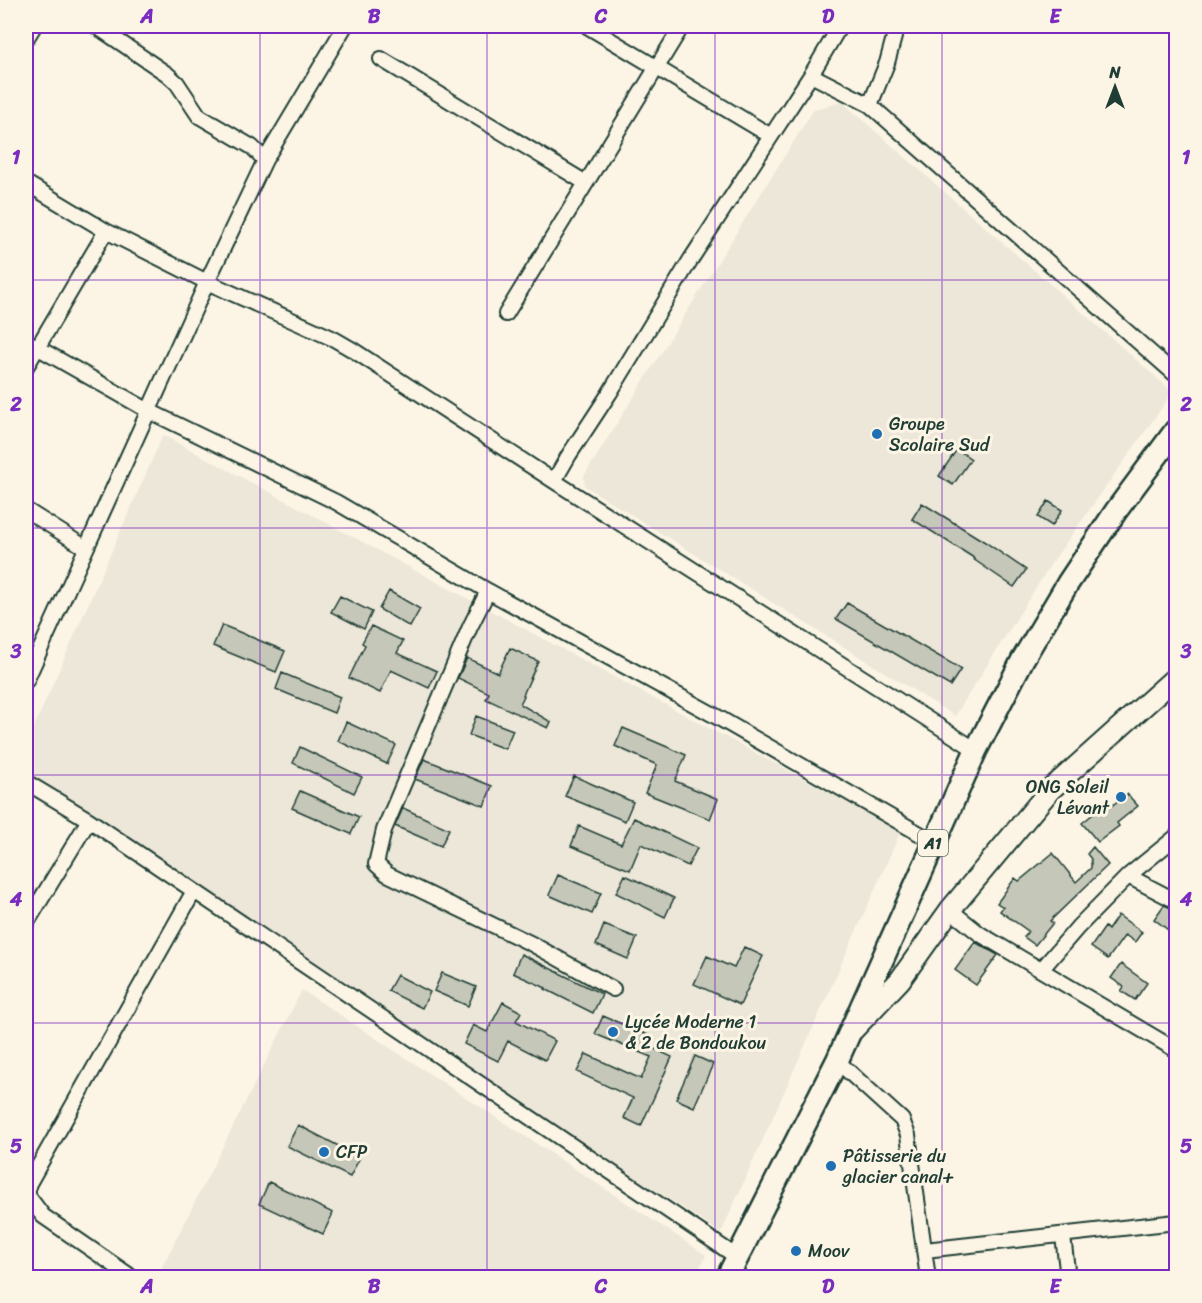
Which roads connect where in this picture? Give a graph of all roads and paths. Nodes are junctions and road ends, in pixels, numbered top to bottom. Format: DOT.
graph roads {
  1 [pos="34,26"];
  2 [pos="96,26"];
  3 [pos="345,26"];
  4 [pos="587,26"];
  5 [pos="682,26"];
  6 [pos="840,26"];
  7 [pos="897,26"];
  8 [pos="26,39"];
  9 [pos="381,59"];
  10 [pos="657,68"];
  11 [pos="811,75"];
  12 [pos="870,105"];
  13 [pos="771,136"];
  14 [pos="265,160"];
  15 [pos="26,183"];
  16 [pos="586,183"];
  17 [pos="106,231"];
  18 [pos="207,282"];
  19 [pos="506,314"];
  20 [pos="31,344"];
  21 [pos="26,367"];
  22 [pos="1176,375"];
  23 [pos="149,411"];
  24 [pos="1176,430"];
  25 [pos="554,481"];
  26 [pos="26,510"];
  27 [pos="86,548"];
  28 [pos="488,591"];
  29 [pos="30,658"];
  30 [pos="1176,677"];
  31 [pos="26,681"];
  32 [pos="976,750"];
  33 [pos="26,782"];
  34 [pos="89,820"];
  35 [pos="1176,837"];
  36 [pos="934,842"];
  37 [pos="1128,876"];
  38 [pos="194,891"];
  39 [pos="1176,901"];
  40 [pos="950,910"];
  41 [pos="26,924"];
  42 [pos="1041,970"];
  43 [pos="614,989"];
  44 [pos="848,1036"];
  45 [pos="1176,1050"];
  46 [pos="837,1061"];
  47 [pos="1176,1222"];
  48 [pos="1063,1236"];
  49 [pos="925,1250"];
  50 [pos="737,1257"];
  51 [pos="133,1278"];
  52 [pos="727,1278"];
  53 [pos="928,1278"];
  54 [pos="1068,1278"];
  1 -- 8 [label="street"];
  2 -- 14 [label="street"];
  3 -- 14 [label="street"];
  4 -- 10 [label="street"];
  5 -- 10 [label="street"];
  6 -- 11 [label="street"];
  7 -- 12 [label="street"];
  9 -- 16 [label="street"];
  10 -- 13 [label="street"];
  10 -- 16 [label="street"];
  11 -- 12 [label="street"];
  11 -- 13 [label="street"];
  12 -- 22 [label="street"];
  13 -- 25 [label="street"];
  14 -- 18 [label="street"];
  15 -- 17 [label="street"];
  16 -- 19 [label="street"];
  17 -- 18 [label="street"];
  17 -- 20 [label="street"];
  18 -- 23 [label="street"];
  18 -- 25 [label="street"];
  20 -- 21 [label="street"];
  20 -- 23 [label="street"];
  23 -- 27 [label="street"];
  23 -- 28 [label="street"];
  24 -- 32 [label="main road, A1"];
  25 -- 32 [label="street"];
  26 -- 27 [label="street"];
  27 -- 29 [label="street"];
  28 -- 36 [label="street"];
  28 -- 43 [label="street"];
  29 -- 31 [label="street"];
  30 -- 40 [label="street"];
  32 -- 36 [label="main road, A1"];
  33 -- 34 [label="street"];
  34 -- 38 [label="street"];
  34 -- 41 [label="street"];
  35 -- 37 [label="street"];
  36 -- 44 [label="main road, A1"];
  37 -- 39 [label="street"];
  37 -- 42 [label="street"];
  38 -- 50 [label="street"];
  38 -- 51 [label="street"];
  40 -- 42 [label="street"];
  40 -- 44 [label="street"];
  42 -- 45 [label="street"];
  44 -- 46 [label="main road, A1"];
  46 -- 49 [label="street"];
  46 -- 50 [label="main road, A1"];
  47 -- 48 [label="street"];
  48 -- 49 [label="street"];
  48 -- 54 [label="street"];
  49 -- 53 [label="street"];
  50 -- 52 [label="main road, A1"];
}
